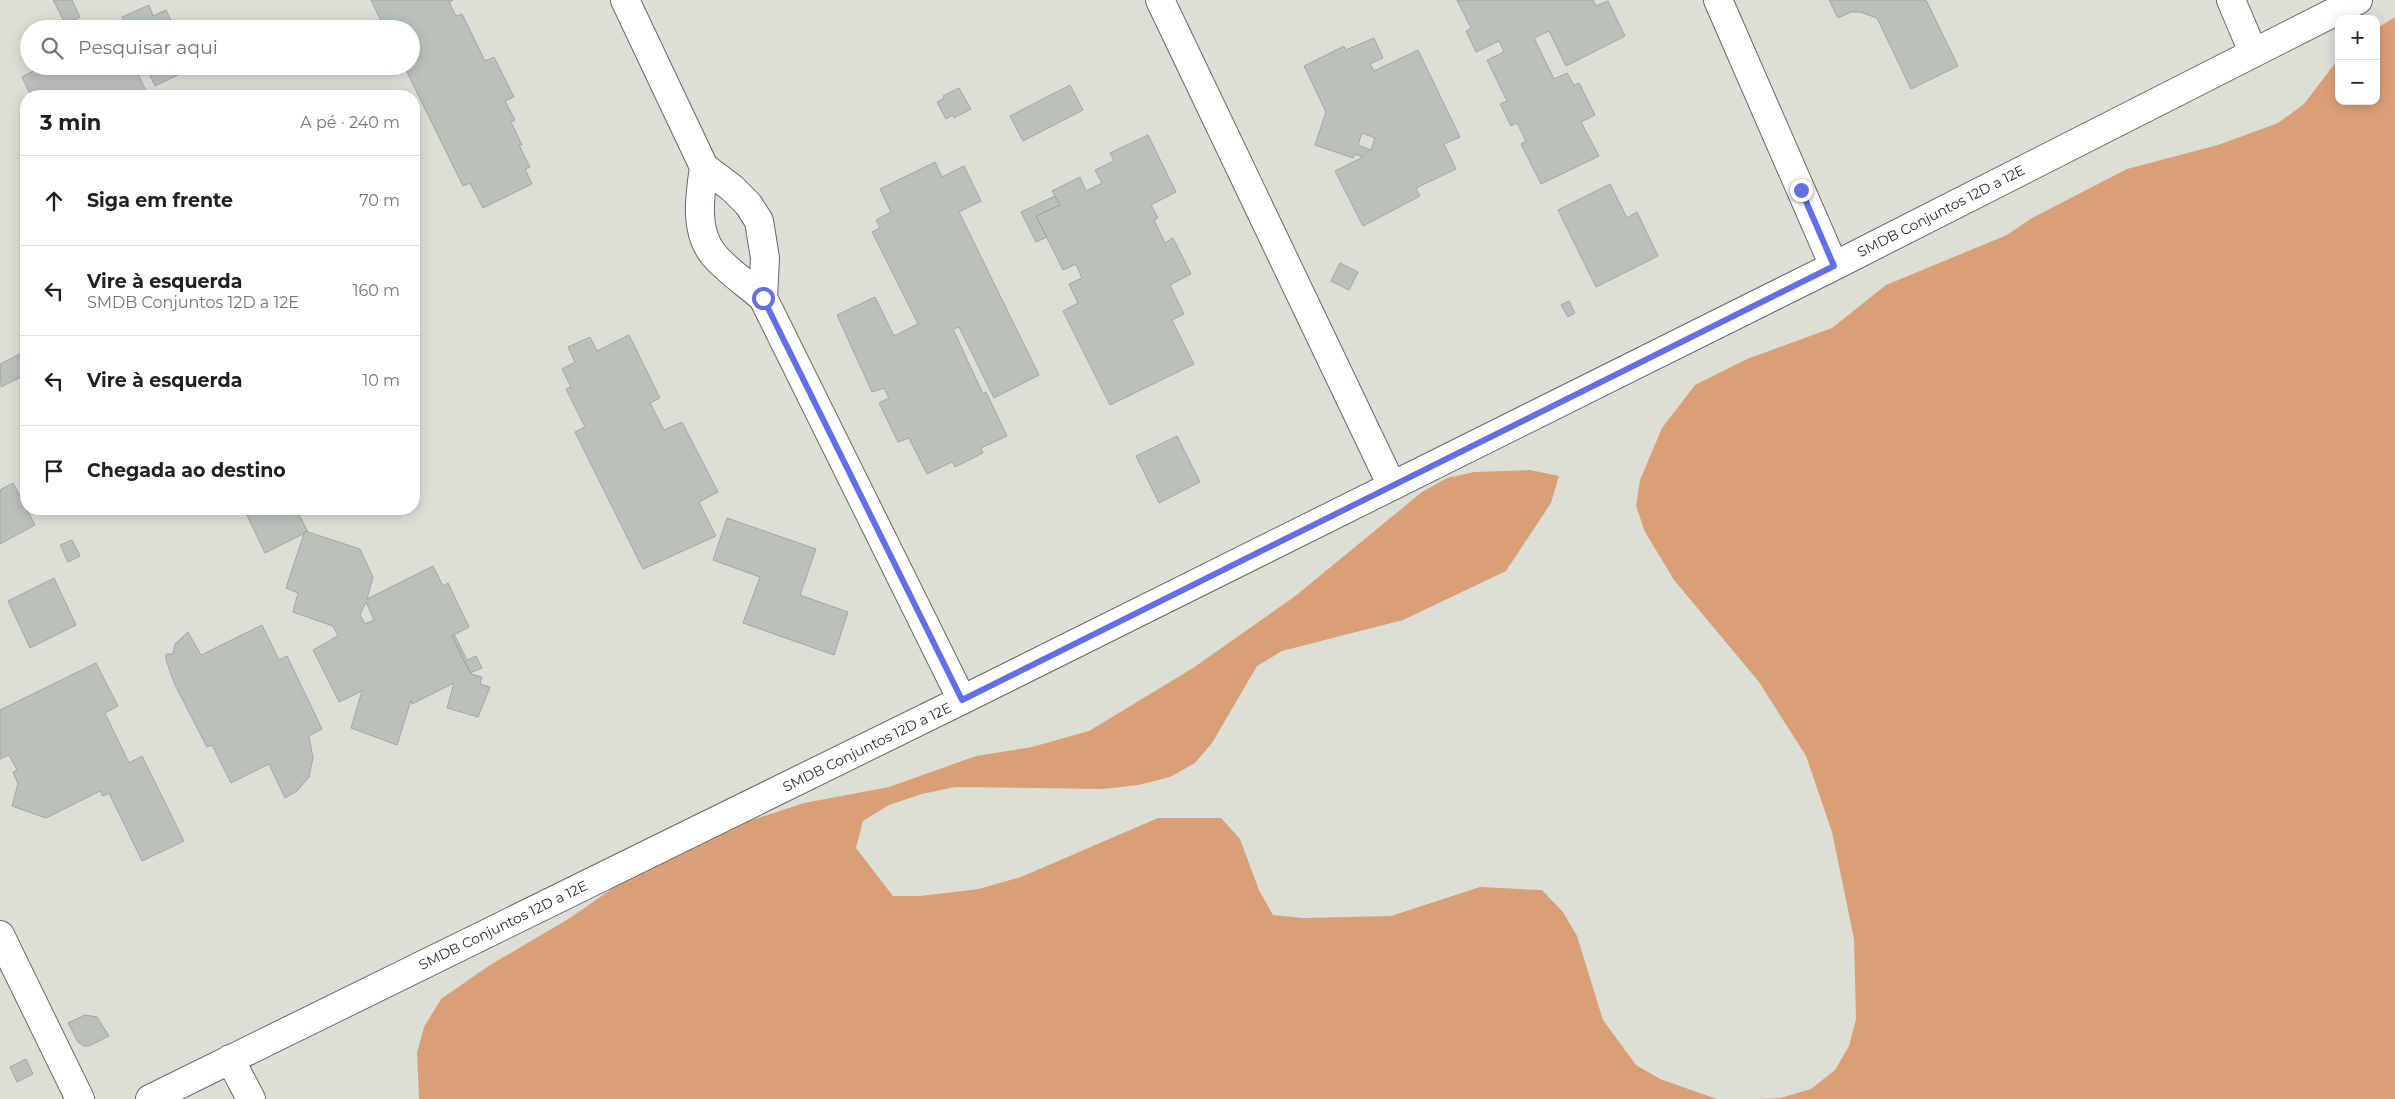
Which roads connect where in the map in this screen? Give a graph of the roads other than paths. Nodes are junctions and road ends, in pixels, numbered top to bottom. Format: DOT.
graph roads {
  1 [pos="625,0"];
  2 [pos="1160,0"];
  3 [pos="1718,0"];
  4 [pos="2231,0"];
  5 [pos="2358,0"];
  6 [pos="2253,52"];
  7 [pos="704,167"];
  8 [pos="1834,266"];
  9 [pos="763,298"];
  10 [pos="1392,486"];
  11 [pos="962,700"];
  12 [pos="0,935"];
  13 [pos="230,1059"];
  14 [pos="80,1099"];
  15 [pos="150,1099"];
  16 [pos="251,1099"];
  1 -- 7 [label="street"];
  2 -- 10 [label="street"];
  3 -- 8 [label="street"];
  4 -- 6 [label="street"];
  5 -- 6 [label="street, SMDB Conjuntos 12D a 12E"];
  6 -- 8 [label="street, SMDB Conjuntos 12D a 12E"];
  7 -- 9 [label="street"];
  7 -- 9 [label="street"];
  8 -- 10 [label="street, SMDB Conjuntos 12D a 12E"];
  9 -- 11 [label="street"];
  10 -- 11 [label="street, SMDB Conjuntos 12D a 12E"];
  11 -- 13 [label="street, SMDB Conjuntos 12D a 12E"];
  12 -- 14 [label="street"];
  13 -- 15 [label="street, SMDB Conjuntos 12D a 12E"];
  13 -- 16 [label="street"];
}
